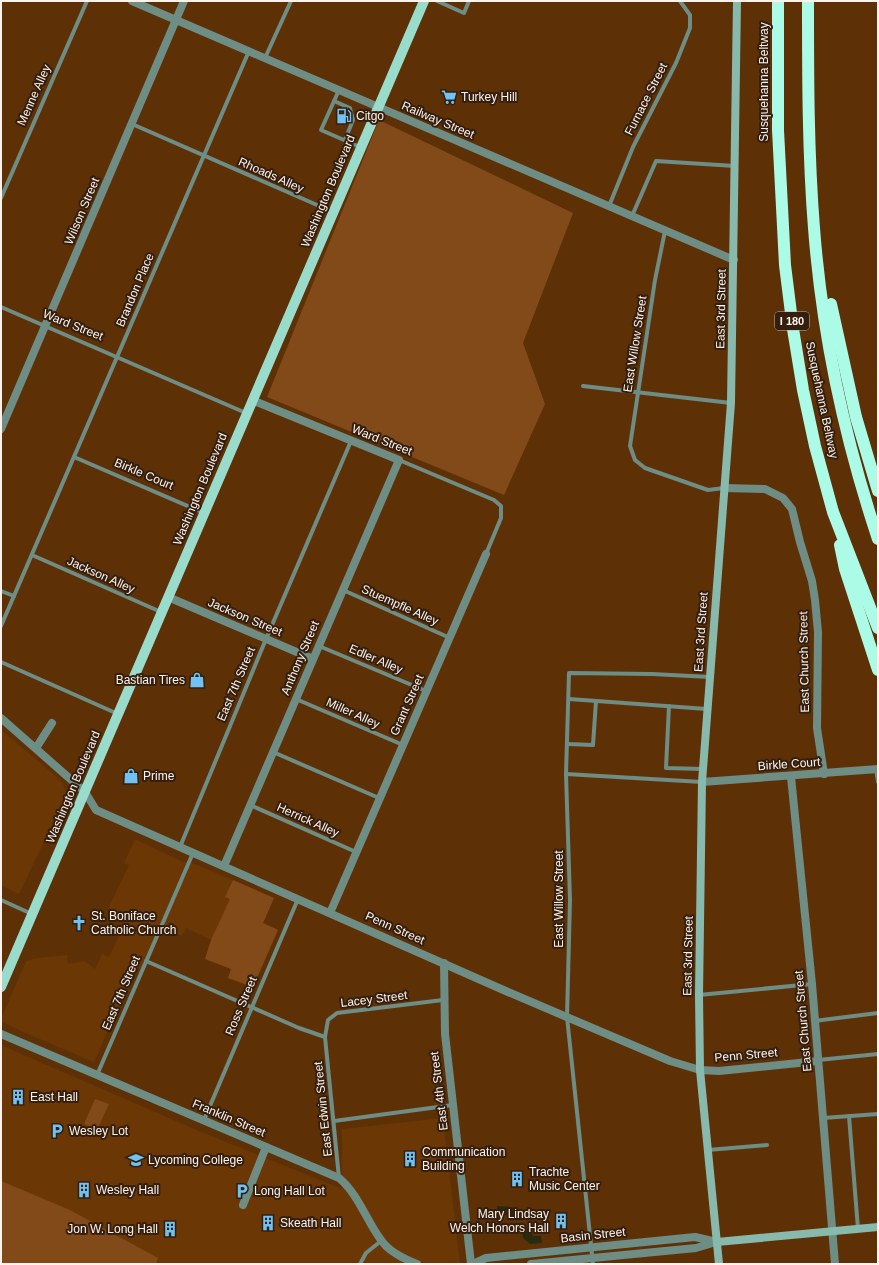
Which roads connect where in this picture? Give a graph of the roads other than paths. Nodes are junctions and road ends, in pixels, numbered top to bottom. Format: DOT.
graph roads {
  1 [pos="86,1"];
  2 [pos="132,1"];
  3 [pos="184,1"];
  4 [pos="291,1"];
  5 [pos="423,1"];
  6 [pos="437,1"];
  7 [pos="469,1"];
  8 [pos="680,1"];
  9 [pos="736,1"];
  10 [pos="778,1"];
  11 [pos="808,1"];
  12 [pos="176,20"];
  13 [pos="249,51"];
  14 [pos="265,58"];
  15 [pos="338,90"];
  16 [pos="334,101"];
  17 [pos="378,107"];
  18 [pos="132,124"];
  19 [pos="344,140"];
  20 [pos="360,147"];
  21 [pos="202,156"];
  22 [pos="735,166"];
  23 [pos="1,198"];
  24 [pos="609,207"];
  25 [pos="333,212"];
  26 [pos="632,217"];
  27 [pos="814,229"];
  28 [pos="665,231"];
  29 [pos="734,260"];
  30 [pos="1,307"];
  31 [pos="45,327"];
  32 [pos="117,356"];
  33 [pos="583,386"];
  34 [pos="638,393"];
  35 [pos="252,400"];
  36 [pos="731,403"];
  37 [pos="247,413"];
  38 [pos="1,429"];
  39 [pos="351,441"];
  40 [pos="74,457"];
  41 [pos="399,460"];
  42 [pos="724,488"];
  43 [pos="878,491"];
  44 [pos="500,506"];
  45 [pos="833,512"];
  46 [pos="204,513"];
  47 [pos="878,539"];
  48 [pos="486,554"];
  49 [pos="32,555"];
  50 [pos="343,590"];
  51 [pos="1,591"];
  52 [pos="14,596"];
  53 [pos="168,597"];
  54 [pos="162,612"];
  55 [pos="1,626"];
  56 [pos="878,628"];
  57 [pos="450,638"];
  58 [pos="266,639"];
  59 [pos="319,646"];
  60 [pos="313,659"];
  61 [pos="1,662"];
  62 [pos="878,670"];
  63 [pos="710,677"];
  64 [pos="426,691"];
  65 [pos="296,699"];
  66 [pos="568,699"];
  67 [pos="596,701"];
  68 [pos="669,706"];
  69 [pos="707,709"];
  70 [pos="118,714"];
  71 [pos="1,718"];
  72 [pos="52,723"];
  73 [pos="567,744"];
  74 [pos="403,745"];
  75 [pos="36,748"];
  76 [pos="273,752"];
  77 [pos="703,769"];
  78 [pos="877,769"];
  79 [pos="566,774"];
  80 [pos="824,774"];
  81 [pos="791,777"];
  82 [pos="702,782"];
  83 [pos="878,782"];
  84 [pos="85,792"];
  85 [pos="380,798"];
  86 [pos="250,805"];
  87 [pos="180,847"];
  88 [pos="357,852"];
  89 [pos="193,853"];
  90 [pos="224,866"];
  91 [pos="298,898"];
  92 [pos="1,900"];
  93 [pos="330,913"];
  94 [pos="32,914"];
  95 [pos="146,961"];
  96 [pos="444,963"];
  97 [pos="812,984"];
  98 [pos="1,986"];
  99 [pos="699,995"];
  100 [pos="443,1000"];
  101 [pos="252,1007"];
  102 [pos="878,1013"];
  103 [pos="567,1017"];
  104 [pos="814,1021"];
  105 [pos="1,1034"];
  106 [pos="325,1037"];
  107 [pos="878,1054"];
  108 [pos="818,1060"];
  109 [pos="700,1070"];
  110 [pos="97,1075"];
  111 [pos="453,1105"];
  112 [pos="878,1114"];
  113 [pos="849,1116"];
  114 [pos="823,1118"];
  115 [pos="203,1120"];
  116 [pos="334,1121"];
  117 [pos="767,1145"];
  118 [pos="266,1147"];
  119 [pos="708,1150"];
  120 [pos="340,1178"];
  121 [pos="243,1205"];
  122 [pos="878,1227"];
  123 [pos="858,1229"];
  124 [pos="832,1231"];
  125 [pos="381,1241"];
  126 [pos="717,1242"];
  127 [pos="591,1248"];
  128 [pos="593,1261"];
  129 [pos="360,1264"];
  130 [pos="416,1264"];
  131 [pos="472,1264"];
  132 [pos="531,1264"];
  133 [pos="719,1264"];
  134 [pos="835,1264"];
  1 -- 23 [label="lane, Menne Alley"];
  2 -- 12 [label="street, Railway Street"];
  3 -- 12 [label="street, Wilson Street"];
  4 -- 14 [label="lane"];
  5 -- 17 [label="main road, Washington Boulevard"];
  6 -- 7 [label="lane"];
  8 -- 24 [label="lane, Furnace Street"];
  9 -- 22 [label="main road, East 3rd Street"];
  10 -- 45 [label="highway, Susquehanna Beltway / I 180"];
  11 -- 27 [label="highway, Susquehanna Beltway / I 180"];
  12 -- 13 [label="street, Railway Street"];
  12 -- 18 [label="street, Wilson Street"];
  13 -- 14 [label="street, Railway Street"];
  13 -- 21 [label="lane, Brandon Place"];
  14 -- 15 [label="street, Railway Street"];
  15 -- 16 [label="lane"];
  15 -- 17 [label="street, Railway Street"];
  16 -- 19 [label="lane"];
  16 -- 19 [label="lane"];
  17 -- 20 [label="main road, Washington Boulevard"];
  17 -- 24 [label="street, Railway Street"];
  18 -- 21 [label="lane, Rhoads Alley"];
  18 -- 31 [label="street, Wilson Street"];
  19 -- 20 [label="lane"];
  20 -- 25 [label="main road, Washington Boulevard"];
  21 -- 25 [label="lane, Rhoads Alley"];
  21 -- 32 [label="lane, Brandon Place"];
  22 -- 26 [label="lane"];
  22 -- 29 [label="main road, East 3rd Street"];
  24 -- 26 [label="street, Railway Street"];
  25 -- 35 [label="main road, Washington Boulevard"];
  26 -- 28 [label="street, Railway Street"];
  27 -- 43 [label="highway"];
  27 -- 47 [label="highway, Susquehanna Beltway / I 180"];
  28 -- 29 [label="street, Railway Street"];
  28 -- 34 [label="lane, East Willow Street"];
  29 -- 36 [label="main road, East 3rd Street"];
  30 -- 31 [label="lane, Ward Street"];
  31 -- 32 [label="lane, Ward Street"];
  31 -- 38 [label="street, Wilson Street"];
  32 -- 37 [label="lane, Ward Street"];
  32 -- 40 [label="lane, Brandon Place"];
  33 -- 34 [label="lane"];
  34 -- 36 [label="lane"];
  34 -- 42 [label="lane, East Willow Street"];
  35 -- 37 [label="main road, Washington Boulevard"];
  35 -- 39 [label="street, Ward Street"];
  36 -- 42 [label="main road, East 3rd Street"];
  37 -- 46 [label="main road, Washington Boulevard"];
  39 -- 41 [label="street, Ward Street"];
  39 -- 58 [label="lane, East 7th Street"];
  40 -- 46 [label="lane, Birkle Court"];
  40 -- 49 [label="lane, Brandon Place"];
  41 -- 44 [label="lane, Ward Street"];
  41 -- 50 [label="street, Anthony Street"];
  42 -- 63 [label="main road, East 3rd Street"];
  42 -- 80 [label="street, East Church Street"];
  44 -- 48 [label="lane, Grant Street"];
  45 -- 56 [label="highway, Susquehanna Beltway / I 180"];
  45 -- 62 [label="highway"];
  46 -- 53 [label="main road, Washington Boulevard"];
  48 -- 57 [label="street, Grant Street"];
  49 -- 52 [label="lane, Brandon Place"];
  49 -- 54 [label="lane, Jackson Alley"];
  50 -- 57 [label="lane, Stuempfle Alley"];
  50 -- 59 [label="street, Anthony Street"];
  51 -- 52 [label="lane"];
  52 -- 55 [label="lane, Brandon Place"];
  53 -- 54 [label="main road, Washington Boulevard"];
  53 -- 58 [label="street, Jackson Street"];
  54 -- 70 [label="main road, Washington Boulevard"];
  57 -- 64 [label="street, Grant Street"];
  58 -- 60 [label="street, Jackson Street"];
  58 -- 87 [label="lane, East 7th Street"];
  59 -- 60 [label="street, Anthony Street"];
  59 -- 64 [label="lane, Edler Alley"];
  60 -- 65 [label="street, Anthony Street"];
  61 -- 70 [label="lane"];
  63 -- 66 [label="lane, East Willow Street"];
  63 -- 69 [label="main road, East 3rd Street"];
  64 -- 74 [label="street, Grant Street"];
  65 -- 74 [label="lane, Miller Alley"];
  65 -- 76 [label="street, Anthony Street"];
  66 -- 67 [label="lane"];
  66 -- 73 [label="lane, East Willow Street"];
  67 -- 68 [label="lane"];
  67 -- 73 [label="lane"];
  68 -- 69 [label="lane"];
  68 -- 77 [label="lane"];
  69 -- 77 [label="main road, East 3rd Street"];
  70 -- 84 [label="main road, Washington Boulevard"];
  71 -- 75 [label="street, Penn Street"];
  72 -- 75 [label="street"];
  73 -- 79 [label="lane, East Willow Street"];
  74 -- 85 [label="street, Grant Street"];
  75 -- 84 [label="street, Penn Street"];
  76 -- 85 [label="lane"];
  76 -- 86 [label="street, Anthony Street"];
  77 -- 82 [label="main road, East 3rd Street"];
  78 -- 80 [label="street, Birkle Court"];
  78 -- 83 [label="lane"];
  79 -- 82 [label="lane"];
  79 -- 103 [label="lane, East Willow Street"];
  80 -- 81 [label="street, Birkle Court"];
  81 -- 82 [label="street, Birkle Court"];
  81 -- 97 [label="street, East Church Street"];
  82 -- 99 [label="main road, East 3rd Street"];
  84 -- 87 [label="street, Penn Street"];
  84 -- 94 [label="main road, Washington Boulevard"];
  85 -- 88 [label="street, Grant Street"];
  86 -- 88 [label="lane, Herrick Alley"];
  86 -- 90 [label="street, Anthony Street"];
  87 -- 89 [label="street, Penn Street"];
  88 -- 93 [label="street, Grant Street"];
  89 -- 90 [label="street, Penn Street"];
  89 -- 95 [label="lane, East 7th Street"];
  90 -- 91 [label="street, Penn Street"];
  91 -- 93 [label="street, Penn Street"];
  91 -- 101 [label="lane, Ross Street"];
  92 -- 94 [label="lane"];
  93 -- 96 [label="street, Penn Street"];
  94 -- 98 [label="main road, Washington Boulevard"];
  95 -- 101 [label="lane"];
  95 -- 110 [label="lane, East 7th Street"];
  96 -- 100 [label="street, East 4th Street"];
  96 -- 103 [label="street, Penn Street"];
  97 -- 99 [label="lane"];
  97 -- 104 [label="street, East Church Street"];
  99 -- 109 [label="main road, East 3rd Street"];
  100 -- 106 [label="lane, Lacey Street"];
  100 -- 111 [label="street, East 4th Street"];
  101 -- 106 [label="lane"];
  101 -- 115 [label="lane, Ross Street"];
  102 -- 104 [label="lane"];
  103 -- 109 [label="street, Penn Street"];
  103 -- 127 [label="lane, East Willow Street"];
  104 -- 108 [label="street, East Church Street"];
  105 -- 110 [label="street, Franklin Street"];
  106 -- 116 [label="lane, East Edwin Street"];
  107 -- 108 [label="lane"];
  108 -- 109 [label="street, Penn Street"];
  108 -- 114 [label="street, East Church Street"];
  109 -- 119 [label="main road, East 3rd Street"];
  110 -- 115 [label="street, Franklin Street"];
  111 -- 116 [label="lane"];
  111 -- 131 [label="street, East 4th Street"];
  112 -- 113 [label="lane"];
  113 -- 114 [label="lane"];
  113 -- 123 [label="lane"];
  114 -- 124 [label="street, East Church Street"];
  115 -- 118 [label="street, Franklin Street"];
  116 -- 120 [label="lane, East Edwin Street"];
  117 -- 119 [label="lane"];
  118 -- 120 [label="street, Franklin Street"];
  118 -- 121 [label="street"];
  119 -- 126 [label="main road, East 3rd Street"];
  120 -- 125 [label="street, Franklin Street"];
  122 -- 123 [label="main road, Basin Street"];
  123 -- 124 [label="main road, Basin Street"];
  124 -- 126 [label="main road, Basin Street"];
  124 -- 134 [label="street, East Church Street"];
  125 -- 129 [label="lane"];
  125 -- 130 [label="street, Franklin Street"];
  126 -- 127 [label="street, Basin Street"];
  126 -- 128 [label="street, Basin Street"];
  126 -- 133 [label="main road, East 3rd Street"];
  127 -- 128 [label="lane, East Willow Street"];
  127 -- 131 [label="street, Basin Street"];
  128 -- 132 [label="street, Basin Street"];
}
